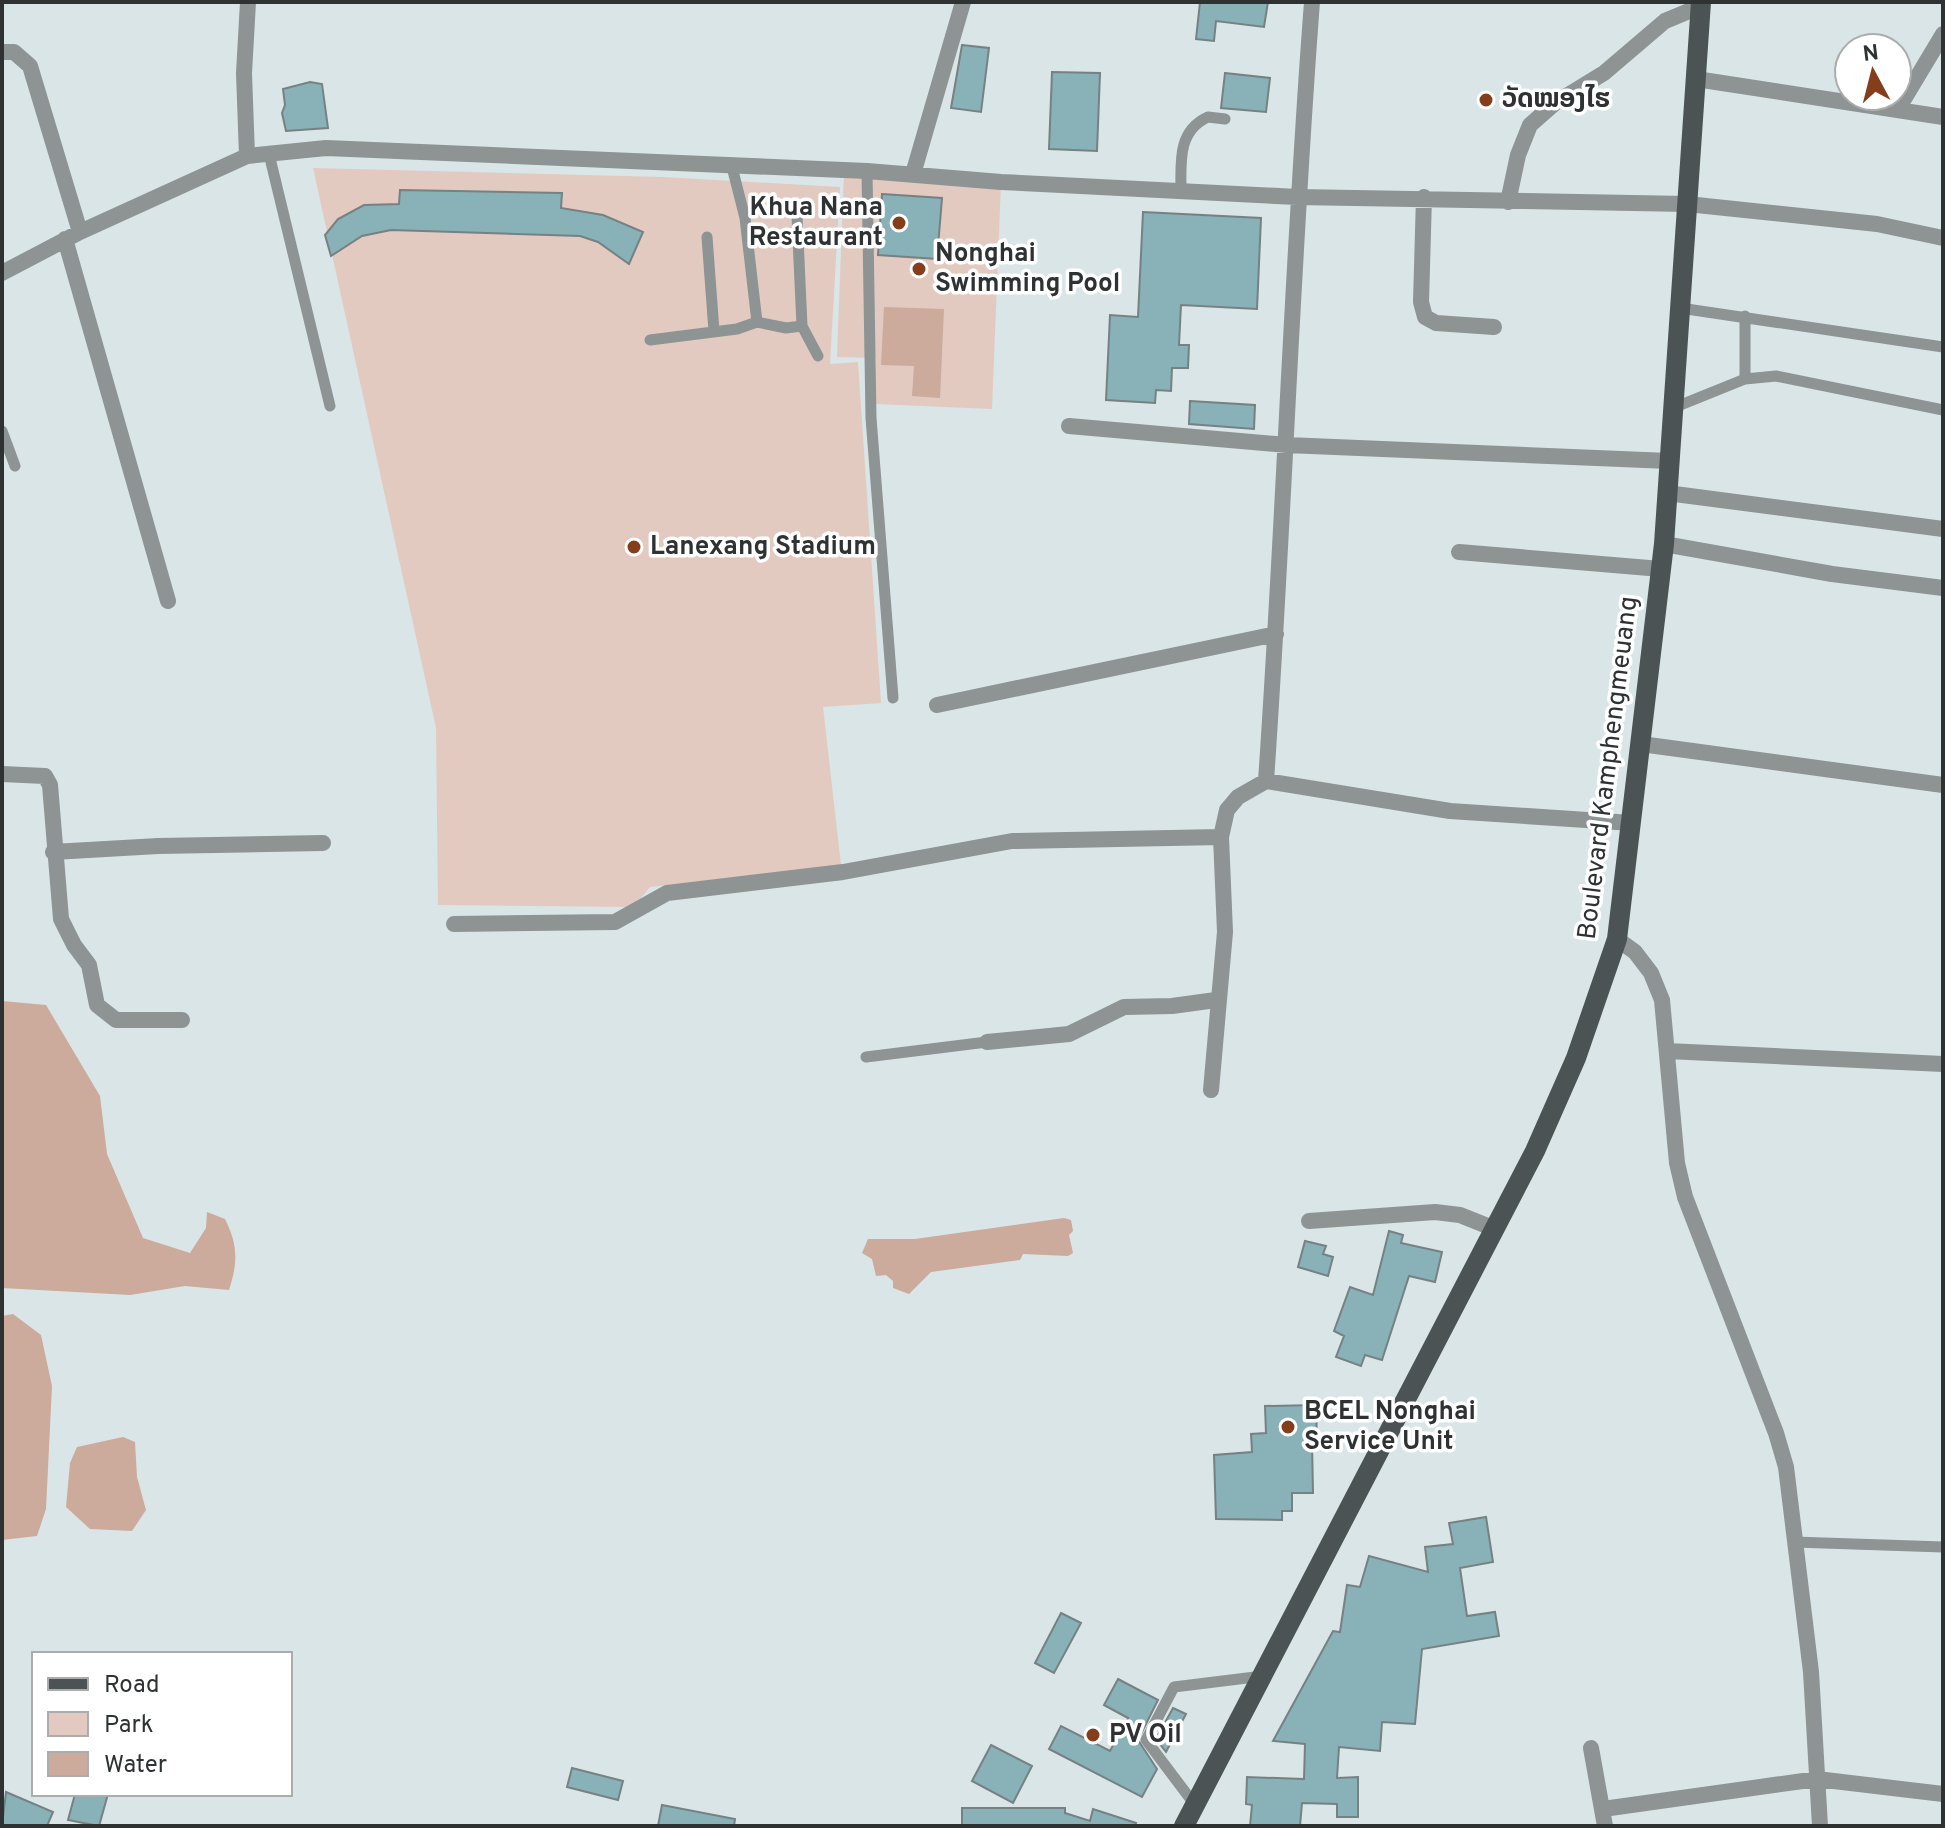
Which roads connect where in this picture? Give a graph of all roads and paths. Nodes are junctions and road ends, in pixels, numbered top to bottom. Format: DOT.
graph roads {
  1 [pos="248,2"];
  2 [pos="963,2"];
  3 [pos="1312,2"];
  4 [pos="1701,4"];
  5 [pos="1943,34"];
  6 [pos="2,52"];
  7 [pos="1696,79"];
  8 [pos="1913,84"];
  9 [pos="1833,99"];
  10 [pos="1913,112"];
  11 [pos="1943,117"];
  12 [pos="1225,119"];
  13 [pos="269,154"];
  14 [pos="247,156"];
  15 [pos="732,167"];
  16 [pos="867,171"];
  17 [pos="913,174"];
  18 [pos="1181,191"];
  19 [pos="1297,197"];
  20 [pos="1424,197"];
  21 [pos="1508,202"];
  22 [pos="1687,204"];
  23 [pos="797,216"];
  24 [pos="72,236"];
  25 [pos="707,237"];
  26 [pos="1943,238"];
  27 [pos="2,273"];
  28 [pos="1680,308"];
  29 [pos="1745,316"];
  30 [pos="757,322"];
  31 [pos="802,326"];
  32 [pos="1494,327"];
  33 [pos="714,331"];
  34 [pos="650,340"];
  35 [pos="1943,347"];
  36 [pos="818,356"];
  37 [pos="1745,379"];
  38 [pos="330,406"];
  39 [pos="1942,407"];
  40 [pos="1673,408"];
  41 [pos="1069,426"];
  42 [pos="2,431"];
  43 [pos="1287,445"];
  44 [pos="1669,461"];
  45 [pos="15,466"];
  46 [pos="1667,493"];
  47 [pos="1943,529"];
  48 [pos="1664,544"];
  49 [pos="1459,552"];
  50 [pos="1661,569"];
  51 [pos="1943,588"];
  52 [pos="168,601"];
  53 [pos="1276,634"];
  54 [pos="893,698"];
  55 [pos="937,705"];
  56 [pos="1641,744"];
  57 [pos="2,774"];
  58 [pos="1266,781"];
  59 [pos="1943,785"];
  60 [pos="1632,823"];
  61 [pos="1221,837"];
  62 [pos="323,843"];
  63 [pos="53,852"];
  64 [pos="454,924"];
  65 [pos="1617,939"];
  66 [pos="1216,1000"];
  67 [pos="182,1020"];
  68 [pos="987,1042"];
  69 [pos="1667,1051"];
  70 [pos="866,1057"];
  71 [pos="1943,1064"];
  72 [pos="1211,1090"];
  73 [pos="1309,1221"];
  74 [pos="1495,1229"];
  75 [pos="1794,1542"];
  76 [pos="1943,1547"];
  77 [pos="1264,1676"];
  78 [pos="1591,1748"];
  79 [pos="1817,1779"];
  80 [pos="1943,1794"];
  81 [pos="1195,1805"];
  82 [pos="1603,1809"];
  83 [pos="1184,1826"];
  84 [pos="1605,1826"];
  85 [pos="1820,1826"];
  1 -- 14 [label="street"];
  2 -- 17 [label="street"];
  3 -- 19 [label="street"];
  4 -- 7 [label="main road, Boulevard Kamphengmeuang"];
  4 -- 21 [label="street"];
  5 -- 8 [label="street"];
  6 -- 24 [label="street"];
  7 -- 9 [label="street"];
  7 -- 22 [label="main road, Boulevard Kamphengmeuang"];
  10 -- 11 [label="street"];
  12 -- 18 [label="lane"];
  13 -- 14 [label="street"];
  13 -- 15 [label="street"];
  13 -- 38 [label="lane"];
  14 -- 24 [label="street"];
  15 -- 16 [label="street"];
  15 -- 30 [label="lane"];
  16 -- 17 [label="street"];
  16 -- 54 [label="lane"];
  17 -- 18 [label="street"];
  18 -- 19 [label="street"];
  19 -- 20 [label="street"];
  19 -- 43 [label="street"];
  20 -- 21 [label="street"];
  20 -- 32 [label="street"];
  21 -- 22 [label="street"];
  22 -- 26 [label="street"];
  22 -- 28 [label="main road, Boulevard Kamphengmeuang"];
  23 -- 31 [label="lane"];
  24 -- 27 [label="street"];
  24 -- 52 [label="street"];
  25 -- 33 [label="lane"];
  28 -- 29 [label="lane"];
  28 -- 40 [label="main road, Boulevard Kamphengmeuang"];
  29 -- 35 [label="lane"];
  29 -- 37 [label="lane"];
  30 -- 31 [label="lane"];
  30 -- 33 [label="lane"];
  31 -- 36 [label="lane"];
  33 -- 34 [label="lane"];
  37 -- 39 [label="lane"];
  37 -- 40 [label="lane"];
  40 -- 44 [label="main road, Boulevard Kamphengmeuang"];
  41 -- 43 [label="street"];
  42 -- 45 [label="lane"];
  43 -- 44 [label="street"];
  43 -- 53 [label="street"];
  44 -- 46 [label="main road, Boulevard Kamphengmeuang"];
  46 -- 47 [label="street"];
  46 -- 48 [label="main road, Boulevard Kamphengmeuang"];
  48 -- 50 [label="main road, Boulevard Kamphengmeuang"];
  48 -- 51 [label="street"];
  49 -- 50 [label="street"];
  50 -- 56 [label="main road, Boulevard Kamphengmeuang"];
  53 -- 55 [label="street"];
  53 -- 58 [label="street"];
  56 -- 59 [label="street"];
  56 -- 60 [label="main road, Boulevard Kamphengmeuang"];
  57 -- 63 [label="street"];
  58 -- 60 [label="street"];
  58 -- 61 [label="street"];
  60 -- 65 [label="main road, Boulevard Kamphengmeuang"];
  61 -- 64 [label="street"];
  61 -- 66 [label="street"];
  62 -- 63 [label="street"];
  63 -- 67 [label="street"];
  65 -- 69 [label="street"];
  65 -- 74 [label="main road, Boulevard Kamphengmeuang"];
  66 -- 68 [label="street"];
  66 -- 72 [label="street"];
  68 -- 70 [label="lane"];
  69 -- 71 [label="street"];
  69 -- 75 [label="street"];
  73 -- 74 [label="street"];
  74 -- 77 [label="main road, Boulevard Kamphengmeuang"];
  75 -- 76 [label="lane"];
  75 -- 79 [label="street"];
  77 -- 81 [label="main road, Boulevard Kamphengmeuang"];
  77 -- 81 [label="lane"];
  78 -- 82 [label="street"];
  79 -- 80 [label="street"];
  79 -- 82 [label="street"];
  79 -- 85 [label="street"];
  81 -- 83 [label="main road, Boulevard Kamphengmeuang"];
  82 -- 84 [label="street"];
}
